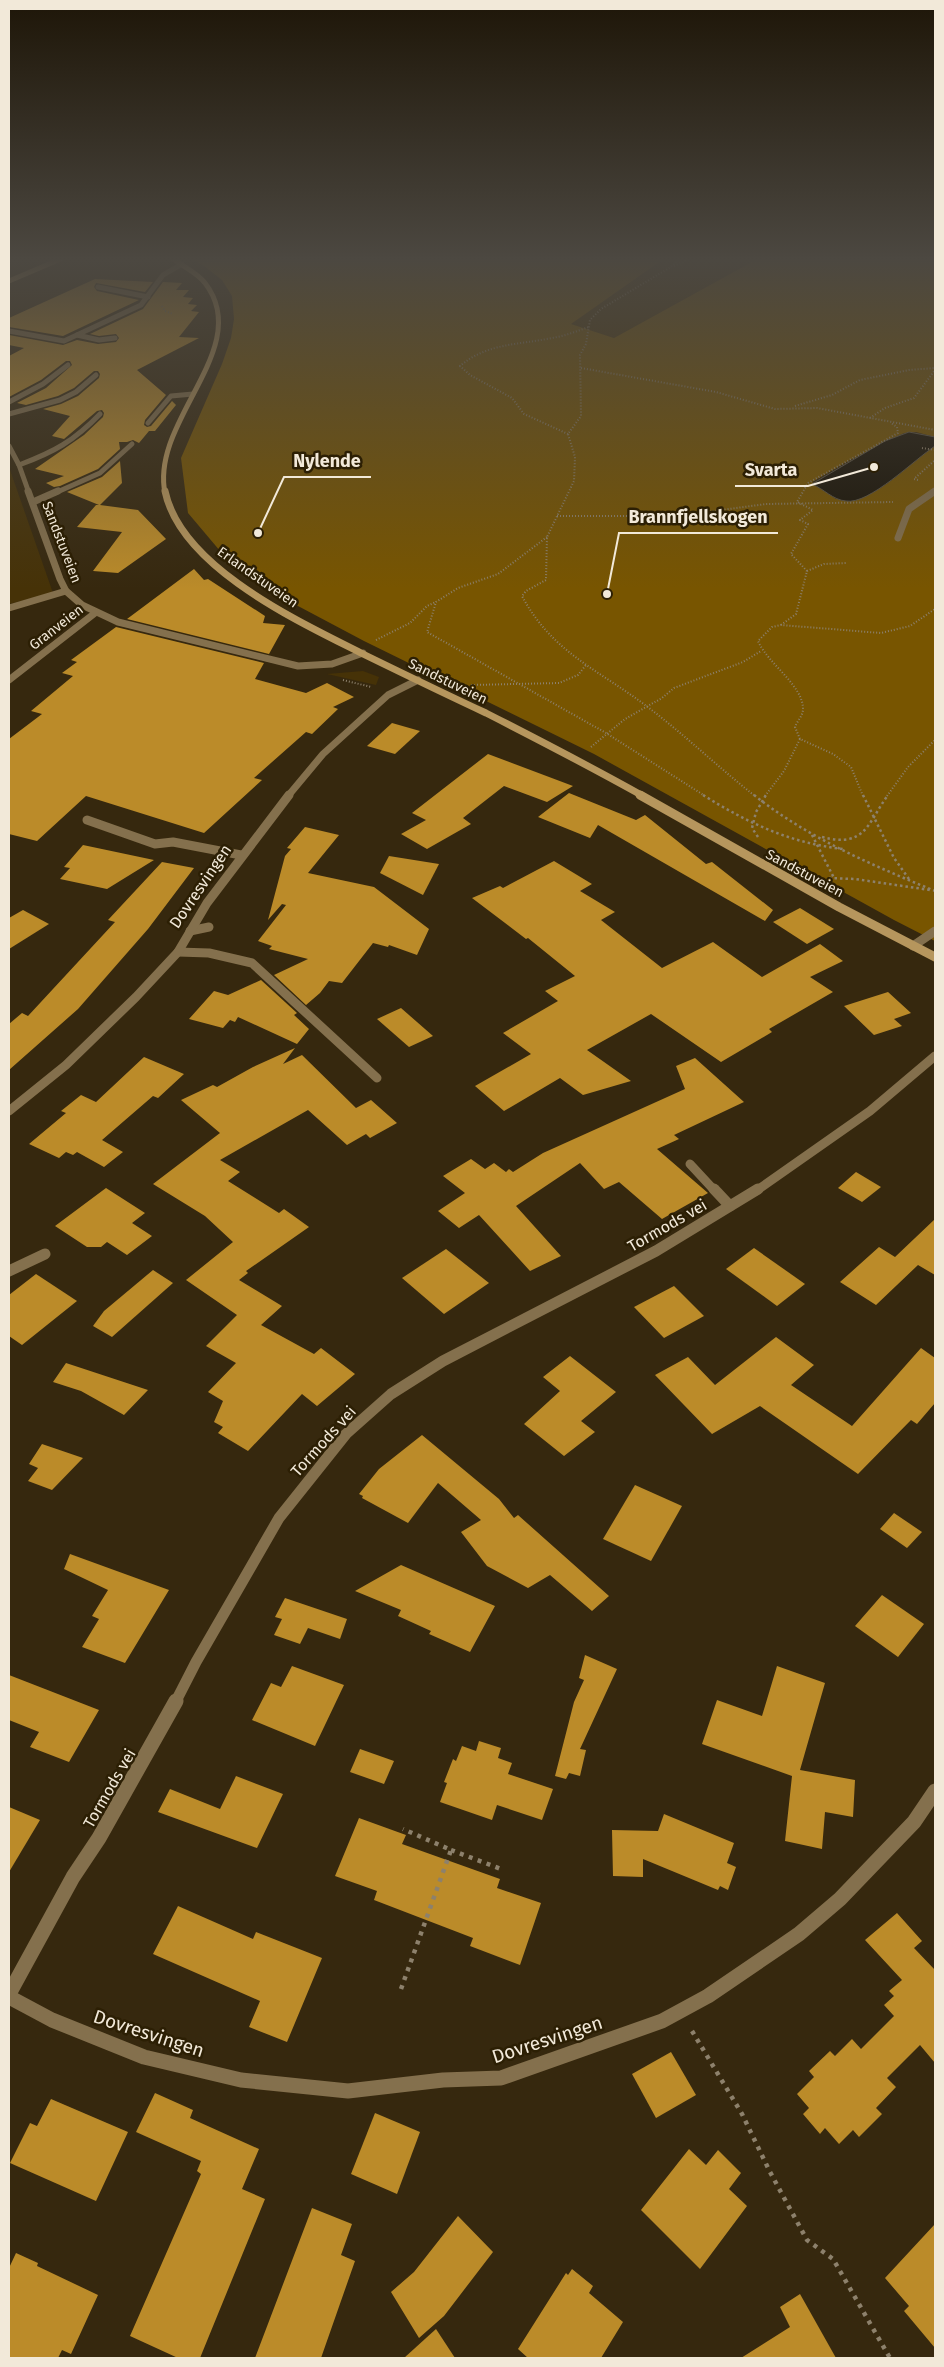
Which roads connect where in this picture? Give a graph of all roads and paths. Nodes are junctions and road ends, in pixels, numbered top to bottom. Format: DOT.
graph roads {
  1 [pos="63,368"];
  2 [pos="205,368"];
  3 [pos="463,368"];
  4 [pos="581,368"];
  5 [pos="584,368"];
  6 [pos="935,369"];
  7 [pos="96,375"];
  8 [pos="193,394"];
  9 [pos="9,402"];
  10 [pos="792,407"];
  11 [pos="9,414"];
  12 [pos="100,414"];
  13 [pos="868,419"];
  14 [pos="889,421"];
  15 [pos="148,423"];
  16 [pos="935,430"];
  17 [pos="568,434"];
  18 [pos="132,444"];
  19 [pos="9,446"];
  20 [pos="922,448"];
  21 [pos="935,450"];
  22 [pos="19,464"];
  23 [pos="935,491"];
  24 [pos="919,500"];
  25 [pos="33,502"];
  26 [pos="797,502"];
  27 [pos="557,516"];
  28 [pos="547,536"];
  29 [pos="898,538"];
  30 [pos="846,563"];
  31 [pos="807,571"];
  32 [pos="66,591"];
  33 [pos="436,602"];
  34 [pos="9,608"];
  35 [pos="935,609"];
  36 [pos="95,613"];
  37 [pos="781,625"];
  38 [pos="354,649"];
  39 [pos="761,651"];
  40 [pos="363,654"];
  41 [pos="586,665"];
  42 [pos="9,680"];
  43 [pos="418,680"];
  44 [pos="515,684"];
  45 [pos="442,692"];
  46 [pos="648,706"];
  47 [pos="607,734"];
  48 [pos="800,739"];
  49 [pos="935,740"];
  50 [pos="574,758"];
  51 [pos="760,800"];
  52 [pos="872,817"];
  53 [pos="87,820"];
  54 [pos="752,822"];
  55 [pos="812,834"];
  56 [pos="762,841"];
  57 [pos="817,848"];
  58 [pos="843,849"];
  59 [pos="242,855"];
  60 [pos="834,878"];
  61 [pos="794,881"];
  62 [pos="911,881"];
  63 [pos="934,891"];
  64 [pos="844,908"];
  65 [pos="209,927"];
  66 [pos="190,931"];
  67 [pos="935,931"];
  68 [pos="913,946"];
  69 [pos="178,952"];
  70 [pos="935,958"];
  71 [pos="935,1056"];
  72 [pos="377,1078"];
  73 [pos="9,1111"];
  74 [pos="690,1164"];
  75 [pos="730,1206"];
  76 [pos="45,1254"];
  77 [pos="9,1271"];
  78 [pos="935,1791"];
  79 [pos="403,1829"];
  80 [pos="451,1850"];
  81 [pos="501,1870"];
  82 [pos="401,1989"];
  83 [pos="9,1995"];
  84 [pos="680,2011"];
  85 [pos="890,2358"];
  1 -- 9 [label="street"];
  2 -- 8 [label="street, Erlandstuveien"];
  3 -- 17 [label="path"];
  4 -- 17 [label="path"];
  5 -- 10 [label="path"];
  6 -- 10 [label="path"];
  6 -- 13 [label="path"];
  7 -- 11 [label="street"];
  8 -- 15 [label="street"];
  8 -- 38 [label="street, Erlandstuveien"];
  10 -- 13 [label="path"];
  12 -- 22 [label="street"];
  13 -- 14 [label="path"];
  14 -- 16 [label="path"];
  14 -- 26 [label="path"];
  17 -- 27 [label="path"];
  18 -- 25 [label="street"];
  19 -- 22 [label="street, Sandstuveien"];
  20 -- 21 [label="path"];
  22 -- 25 [label="street, Sandstuveien"];
  23 -- 24 [label="street"];
  24 -- 26 [label="path"];
  24 -- 29 [label="street"];
  25 -- 32 [label="street, Sandstuveien"];
  26 -- 27 [label="path"];
  26 -- 31 [label="path"];
  27 -- 28 [label="path"];
  28 -- 33 [label="path"];
  28 -- 41 [label="path"];
  30 -- 31 [label="path"];
  31 -- 37 [label="path"];
  32 -- 34 [label="street"];
  32 -- 36 [label="street, Sandstuveien"];
  33 -- 38 [label="path"];
  33 -- 44 [label="path"];
  35 -- 37 [label="path"];
  36 -- 40 [label="street, Sandstuveien"];
  36 -- 42 [label="street, Granveien"];
  37 -- 39 [label="path"];
  38 -- 40 [label="street, Erlandstuveien"];
  39 -- 46 [label="path"];
  39 -- 48 [label="path"];
  40 -- 43 [label="street, Sandstuveien"];
  41 -- 44 [label="path"];
  41 -- 46 [label="path"];
  43 -- 45 [label="street, Sandstuveien"];
  43 -- 59 [label="street, Dovresvingen"];
  44 -- 45 [label="path"];
  44 -- 47 [label="path"];
  45 -- 50 [label="street, Sandstuveien"];
  46 -- 47 [label="path"];
  46 -- 51 [label="path"];
  47 -- 50 [label="path"];
  47 -- 54 [label="path"];
  48 -- 51 [label="path"];
  48 -- 52 [label="path"];
  49 -- 52 [label="path"];
  50 -- 61 [label="street, Sandstuveien"];
  51 -- 54 [label="path"];
  51 -- 55 [label="path"];
  52 -- 55 [label="path"];
  52 -- 62 [label="path"];
  53 -- 59 [label="street"];
  54 -- 56 [label="path"];
  54 -- 57 [label="path"];
  55 -- 57 [label="path"];
  55 -- 58 [label="path"];
  57 -- 58 [label="path"];
  57 -- 60 [label="path"];
  58 -- 62 [label="path"];
  59 -- 66 [label="street, Dovresvingen"];
  60 -- 61 [label="path"];
  60 -- 63 [label="path"];
  60 -- 64 [label="path"];
  61 -- 64 [label="street, Sandstuveien"];
  62 -- 63 [label="path"];
  64 -- 68 [label="street, Sandstuveien"];
  65 -- 66 [label="street"];
  66 -- 69 [label="street, Dovresvingen"];
  67 -- 68 [label="street"];
  68 -- 70 [label="street, Sandstuveien"];
  69 -- 72 [label="street"];
  69 -- 73 [label="street, Dovresvingen"];
  71 -- 75 [label="street, Tormods vei"];
  74 -- 75 [label="street"];
  75 -- 83 [label="street, Tormods vei"];
  76 -- 77 [label="street"];
  78 -- 84 [label="street, Dovresvingen"];
  79 -- 80 [label="path"];
  80 -- 81 [label="path"];
  80 -- 82 [label="path"];
  83 -- 84 [label="street, Dovresvingen"];
  84 -- 85 [label="path"];
}
